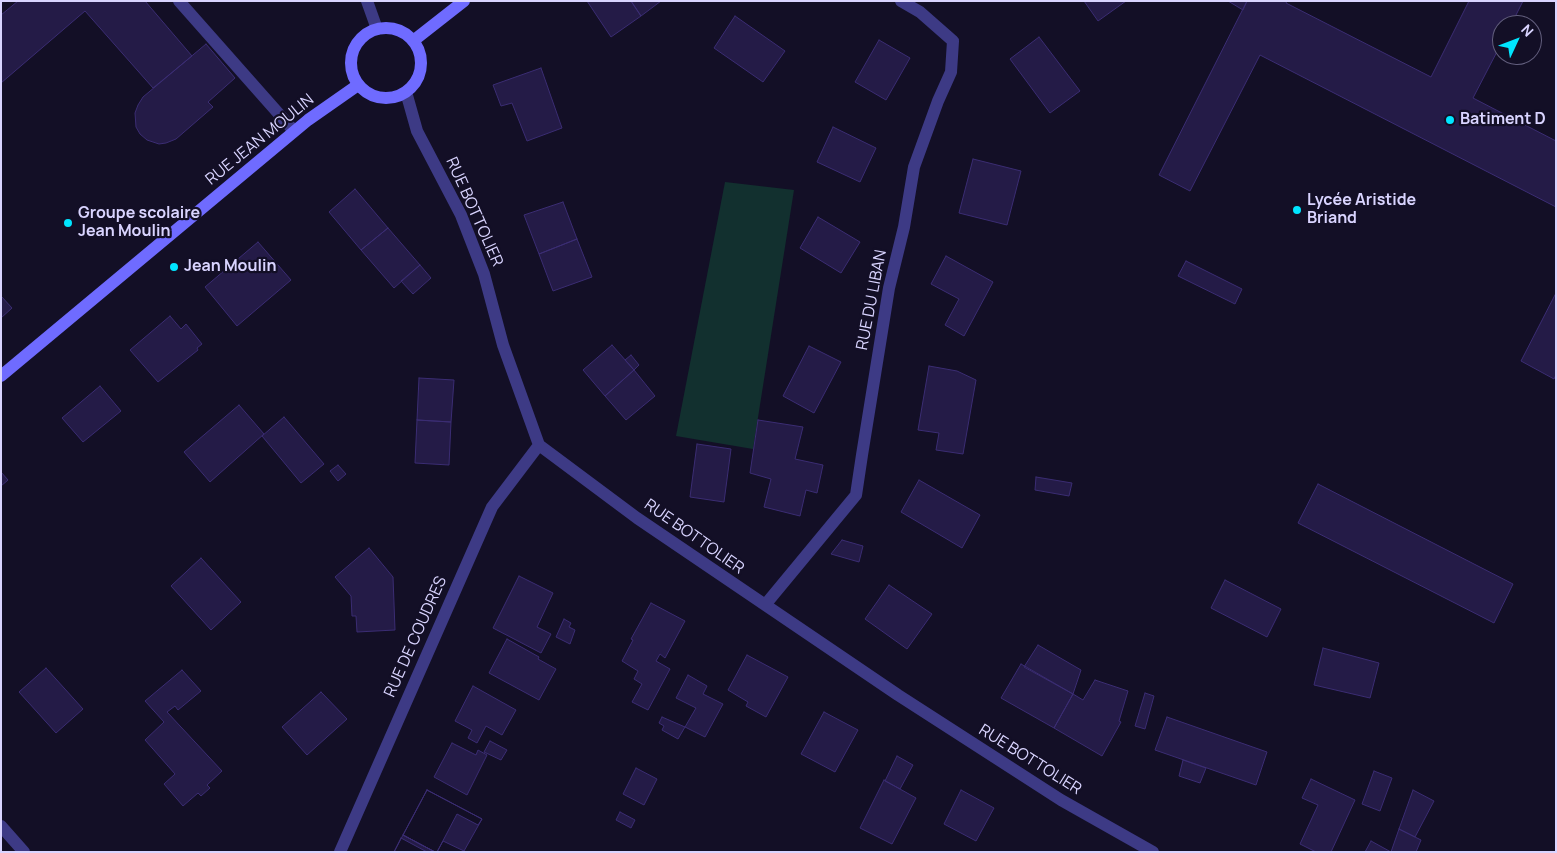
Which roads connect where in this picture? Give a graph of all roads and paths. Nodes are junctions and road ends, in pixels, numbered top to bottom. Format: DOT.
graph roads {
  1 [pos="179,1"];
  2 [pos="367,1"];
  3 [pos="464,1"];
  4 [pos="901,1"];
  5 [pos="377,29"];
  6 [pos="413,41"];
  7 [pos="358,85"];
  8 [pos="406,92"];
  9 [pos="294,131"];
  10 [pos="1,376"];
  11 [pos="539,445"];
  12 [pos="764,605"];
  13 [pos="1,826"];
  14 [pos="24,852"];
  15 [pos="340,852"];
  16 [pos="1153,852"];
  1 -- 9 [label="street"];
  2 -- 5 [label="street"];
  3 -- 6 [label="main road"];
  4 -- 12 [label="street, RUE DU LIBAN"];
  5 -- 6 [label="main road"];
  5 -- 7 [label="main road"];
  6 -- 8 [label="main road"];
  7 -- 8 [label="main road"];
  7 -- 9 [label="main road, RUE JEAN MOULIN"];
  8 -- 11 [label="street, RUE BOTTOLIER"];
  9 -- 10 [label="main road, RUE JEAN MOULIN"];
  11 -- 12 [label="street, RUE BOTTOLIER"];
  11 -- 15 [label="street, RUE DE COUDRES"];
  12 -- 16 [label="street, RUE BOTTOLIER"];
  13 -- 14 [label="street"];
}
